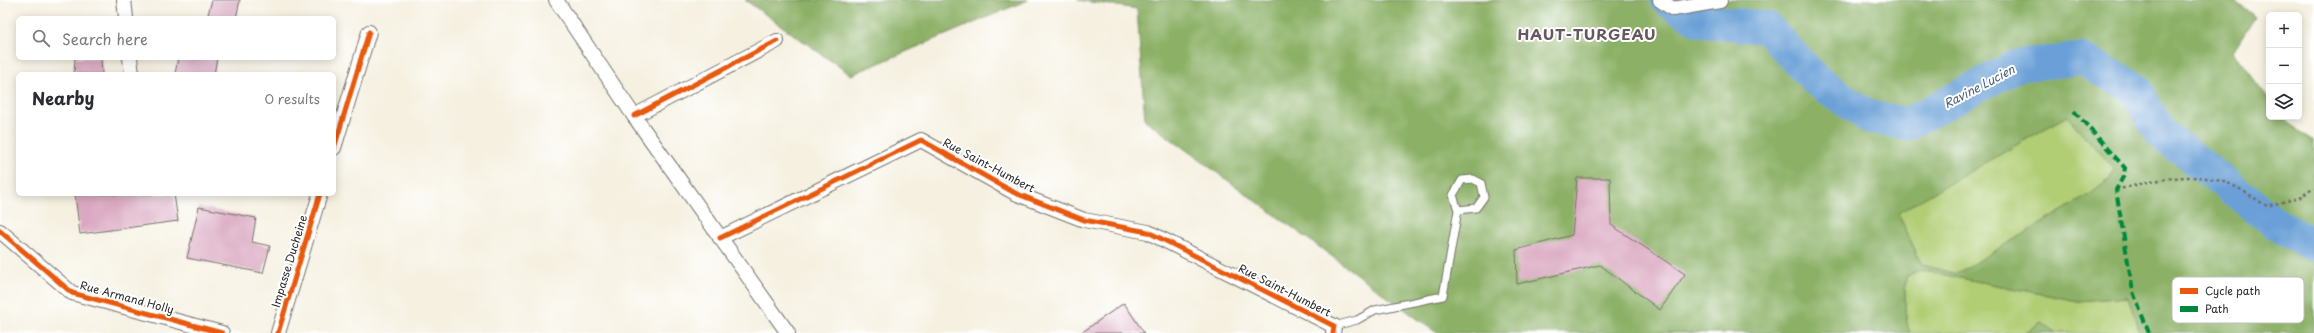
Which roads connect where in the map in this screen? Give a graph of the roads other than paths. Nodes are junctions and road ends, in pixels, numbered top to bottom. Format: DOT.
graph roads {
  1 [pos="124,0"];
  2 [pos="556,0"];
  3 [pos="1660,0"];
  4 [pos="1720,1"];
  5 [pos="126,16"];
  6 [pos="369,32"];
  7 [pos="777,41"];
  8 [pos="130,60"];
  9 [pos="132,72"];
  10 [pos="634,116"];
  11 [pos="336,141"];
  12 [pos="319,196"];
  13 [pos="1458,210"];
  14 [pos="0,231"];
  15 [pos="720,238"];
  16 [pos="1334,330"];
  17 [pos="222,333"];
  18 [pos="278,333"];
  19 [pos="788,333"];
  1 -- 5 [label="street"];
  2 -- 10 [label="street"];
  3 -- 4 [label="street"];
  6 -- 11 [label="street"];
  7 -- 10 [label="street"];
  8 -- 9 [label="street"];
  10 -- 15 [label="street"];
  12 -- 18 [label="street, Impasse Ducheine"];
  13 -- 13 [label="lane"];
  13 -- 16 [label="lane"];
  14 -- 17 [label="street, Rue Armand Holly"];
  15 -- 16 [label="street, Rue Saint-Humbert"];
  15 -- 19 [label="street"];
}
